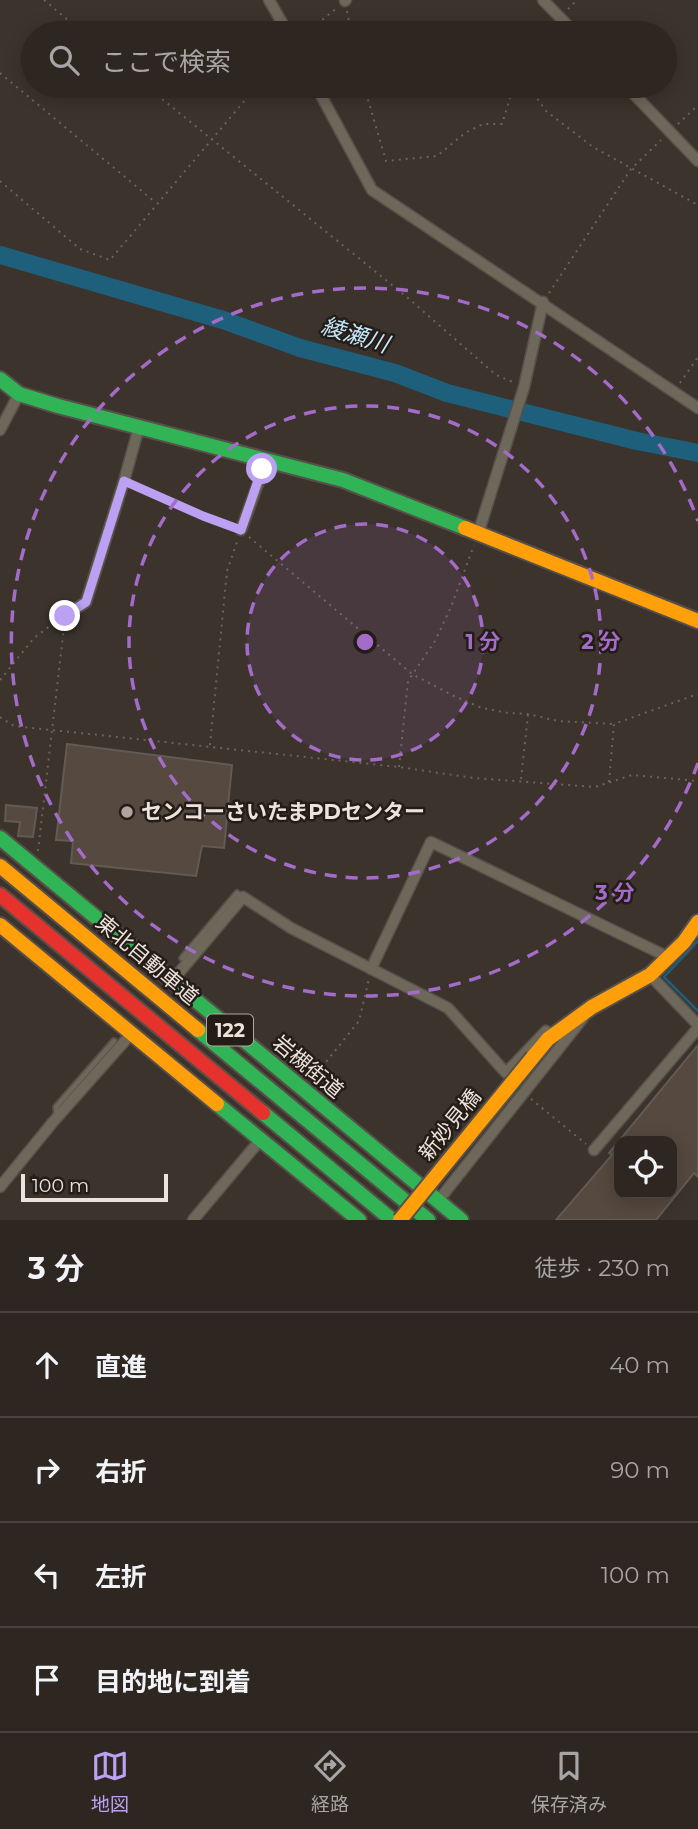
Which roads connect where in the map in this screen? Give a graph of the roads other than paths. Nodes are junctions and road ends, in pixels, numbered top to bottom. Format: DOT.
graph roads {
  1 [pos="269,0"];
  2 [pos="543,0"];
  3 [pos="281,21"];
  4 [pos="563,21"];
  5 [pos="322,98"];
  6 [pos="637,98"];
  7 [pos="698,161"];
  8 [pos="542,302"];
  9 [pos="0,379"];
  10 [pos="19,394"];
  11 [pos="698,408"];
  12 [pos="139,427"];
  13 [pos="0,430"];
  14 [pos="267,459"];
  15 [pos="241,530"];
  16 [pos="478,534"];
  17 [pos="65,616"];
  18 [pos="698,621"];
  19 [pos="0,838"];
  20 [pos="0,866"];
  21 [pos="0,895"];
  22 [pos="243,897"];
  23 [pos="698,922"];
  24 [pos="0,925"];
  25 [pos="181,958"];
  26 [pos="670,958"];
  27 [pos="371,969"];
  28 [pos="650,975"];
  29 [pos="172,981"];
  30 [pos="592,1007"];
  31 [pos="698,1026"];
  32 [pos="132,1033"];
  33 [pos="554,1035"];
  34 [pos="114,1041"];
  35 [pos="57,1117"];
  36 [pos="261,1139"];
  37 [pos="594,1150"];
  38 [pos="0,1187"];
  39 [pos="438,1200"];
  40 [pos="193,1220"];
  41 [pos="359,1220"];
  42 [pos="393,1220"];
  43 [pos="400,1220"];
  44 [pos="428,1220"];
  45 [pos="461,1220"];
  1 -- 3 [label="street"];
  2 -- 4 [label="street"];
  5 -- 8 [label="street"];
  6 -- 7 [label="street"];
  8 -- 11 [label="street"];
  8 -- 16 [label="street"];
  9 -- 10 [label="main road"];
  10 -- 12 [label="main road"];
  10 -- 13 [label="street"];
  12 -- 14 [label="main road"];
  12 -- 17 [label="street"];
  14 -- 15 [label="street"];
  14 -- 16 [label="main road"];
  16 -- 18 [label="main road"];
  19 -- 29 [label="main road, 岩槻街道 / 122"];
  20 -- 44 [label="main road, 東北自動車道"];
  21 -- 42 [label="main road, 東北自動車道"];
  22 -- 25 [label="lane"];
  22 -- 27 [label="street"];
  22 -- 29 [label="street"];
  23 -- 26 [label="main road, 新妙見橋"];
  24 -- 32 [label="main road"];
  26 -- 27 [label="street"];
  26 -- 28 [label="main road, 新妙見橋"];
  27 -- 33 [label="street"];
  28 -- 30 [label="main road, 新妙見橋"];
  28 -- 31 [label="street"];
  29 -- 39 [label="main road, 岩槻街道 / 122"];
  30 -- 33 [label="main road, 新妙見橋"];
  30 -- 39 [label="street"];
  31 -- 37 [label="street"];
  32 -- 35 [label="street"];
  32 -- 36 [label="main road"];
  33 -- 43 [label="main road, 新妙見橋, bridge"];
  34 -- 35 [label="lane"];
  35 -- 38 [label="street"];
  36 -- 40 [label="street"];
  36 -- 41 [label="main road"];
  39 -- 45 [label="main road, 岩槻街道 / 122"];
}
